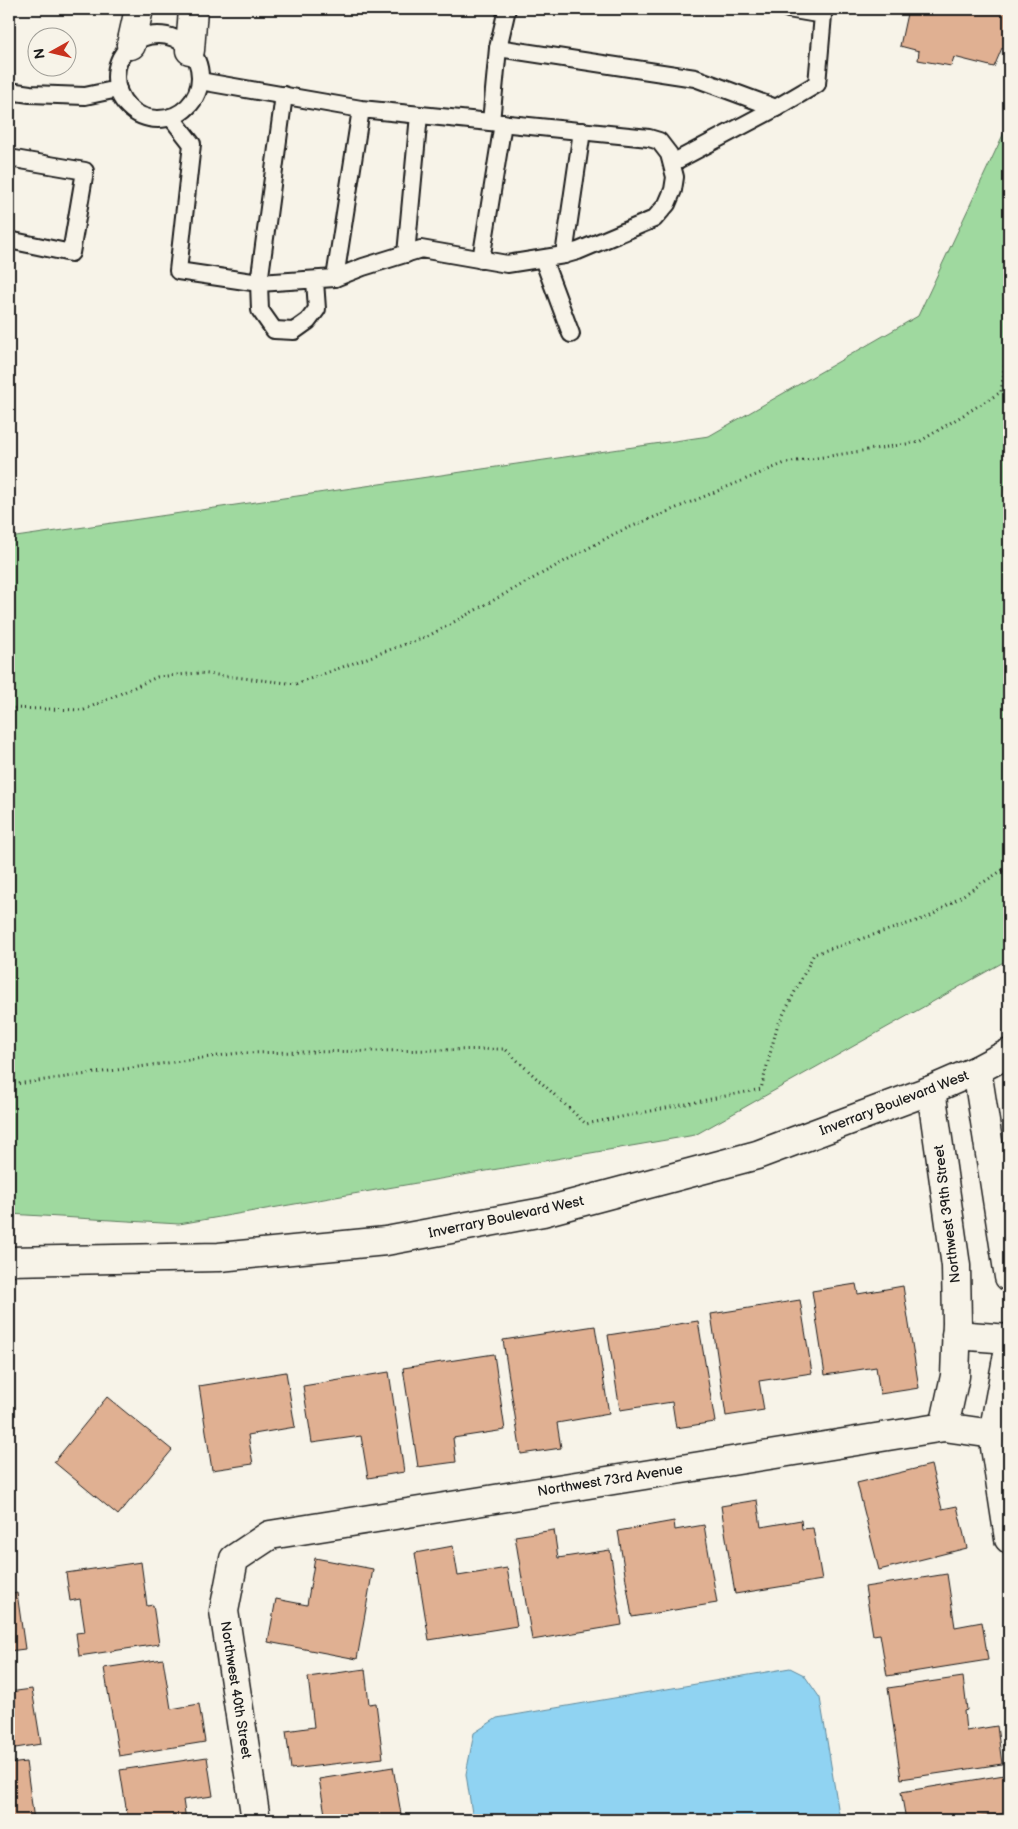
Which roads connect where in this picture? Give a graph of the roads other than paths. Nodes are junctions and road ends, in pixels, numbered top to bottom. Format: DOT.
graph roads {
  1 [pos="139,9"];
  2 [pos="193,9"];
  3 [pos="507,9"];
  4 [pos="788,9"];
  5 [pos="131,44"];
  6 [pos="498,48"];
  7 [pos="190,50"];
  8 [pos="200,81"];
  9 [pos="118,90"];
  10 [pos="9,91"];
  11 [pos="284,96"];
  12 [pos="776,108"];
  13 [pos="361,110"];
  14 [pos="419,115"];
  15 [pos="171,117"];
  16 [pos="497,122"];
  17 [pos="582,131"];
  18 [pos="9,158"];
  19 [pos="672,162"];
  20 [pos="9,240"];
  21 [pos="406,254"];
  22 [pos="564,255"];
  23 [pos="543,259"];
  24 [pos="481,260"];
  25 [pos="335,278"];
  26 [pos="315,280"];
  27 [pos="259,283"];
  28 [pos="571,334"];
  29 [pos="1009,1053"];
  30 [pos="977,1070"];
  31 [pos="931,1090"];
  32 [pos="9,1261"];
  33 [pos="1009,1277"];
  34 [pos="956,1335"];
  35 [pos="1009,1339"];
  36 [pos="1009,1348"];
  37 [pos="944,1427"];
  38 [pos="993,1434"];
  39 [pos="1009,1539"];
  40 [pos="234,1559"];
  41 [pos="256,1820"];
  1 -- 5 [label="street"];
  2 -- 7 [label="street"];
  3 -- 6 [label="lane"];
  4 -- 12 [label="lane"];
  5 -- 7 [label="lane"];
  5 -- 9 [label="lane"];
  6 -- 12 [label="lane"];
  6 -- 16 [label="lane"];
  7 -- 8 [label="lane"];
  8 -- 11 [label="lane"];
  8 -- 15 [label="lane"];
  9 -- 10 [label="lane"];
  9 -- 15 [label="lane"];
  11 -- 13 [label="lane"];
  11 -- 27 [label="lane"];
  12 -- 19 [label="lane"];
  13 -- 14 [label="lane"];
  13 -- 25 [label="lane"];
  14 -- 16 [label="lane"];
  14 -- 21 [label="lane"];
  15 -- 27 [label="lane"];
  16 -- 17 [label="lane"];
  16 -- 24 [label="lane"];
  17 -- 19 [label="lane"];
  17 -- 22 [label="lane"];
  18 -- 20 [label="lane"];
  19 -- 22 [label="lane"];
  21 -- 24 [label="lane"];
  21 -- 25 [label="lane"];
  22 -- 23 [label="lane"];
  23 -- 24 [label="lane"];
  23 -- 28 [label="lane"];
  25 -- 26 [label="lane"];
  26 -- 27 [label="lane"];
  26 -- 27 [label="lane"];
  29 -- 30 [label="street, Inverrary Boulevard West"];
  30 -- 31 [label="street, Inverrary Boulevard West"];
  30 -- 33 [label="street"];
  31 -- 32 [label="street, Inverrary Boulevard West"];
  31 -- 34 [label="street, Northwest 39th Street"];
  34 -- 35 [label="street"];
  34 -- 37 [label="street, Northwest 39th Street"];
  36 -- 38 [label="street"];
  37 -- 38 [label="street, Northwest 73rd Avenue"];
  37 -- 40 [label="street, Northwest 73rd Avenue"];
  38 -- 39 [label="street"];
  40 -- 41 [label="street, Northwest 40th Street"];
}
